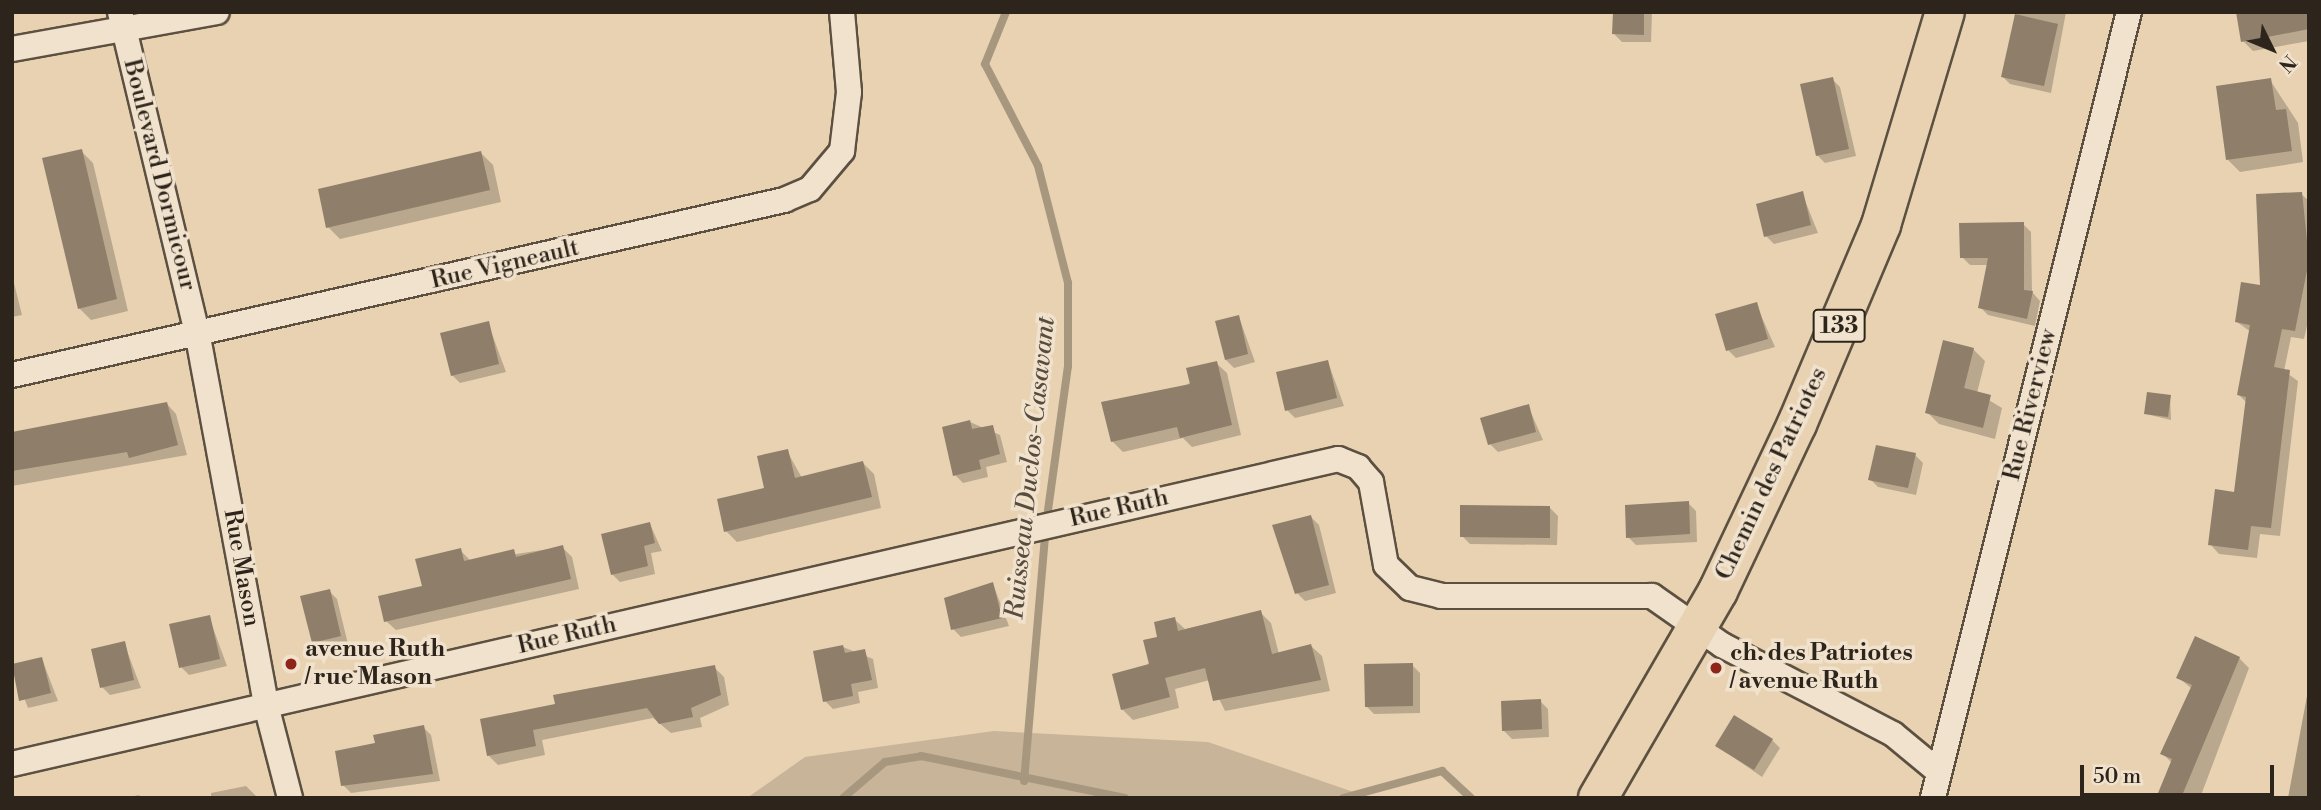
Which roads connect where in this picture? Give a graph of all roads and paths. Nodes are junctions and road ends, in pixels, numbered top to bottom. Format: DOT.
graph roads {
  1 [pos="216,12"];
  2 [pos="842,12"];
  3 [pos="1945,12"];
  4 [pos="2129,12"];
  5 [pos="122,22"];
  6 [pos="12,49"];
  7 [pos="198,337"];
  8 [pos="12,375"];
  9 [pos="1699,627"];
  10 [pos="266,705"];
  11 [pos="12,764"];
  12 [pos="1939,772"];
  13 [pos="290,798"];
  14 [pos="1598,798"];
  15 [pos="1933,798"];
  1 -- 5 [label="street"];
  2 -- 7 [label="street, Rue Vigneault"];
  3 -- 9 [label="main road, Chemin des Patriotes / 133"];
  4 -- 12 [label="street, Rue Riverview"];
  5 -- 6 [label="street"];
  5 -- 7 [label="street, Boulevard Dormicour"];
  7 -- 8 [label="street, Rue Vigneault"];
  7 -- 10 [label="street, Rue Mason"];
  9 -- 10 [label="street, Rue Ruth"];
  9 -- 12 [label="street, Rue Ruth"];
  9 -- 14 [label="main road, Chemin des Patriotes / 133"];
  10 -- 11 [label="street, Rue Ruth"];
  10 -- 13 [label="street, Rue Mason"];
  12 -- 15 [label="street, Rue Riverview"];
}
